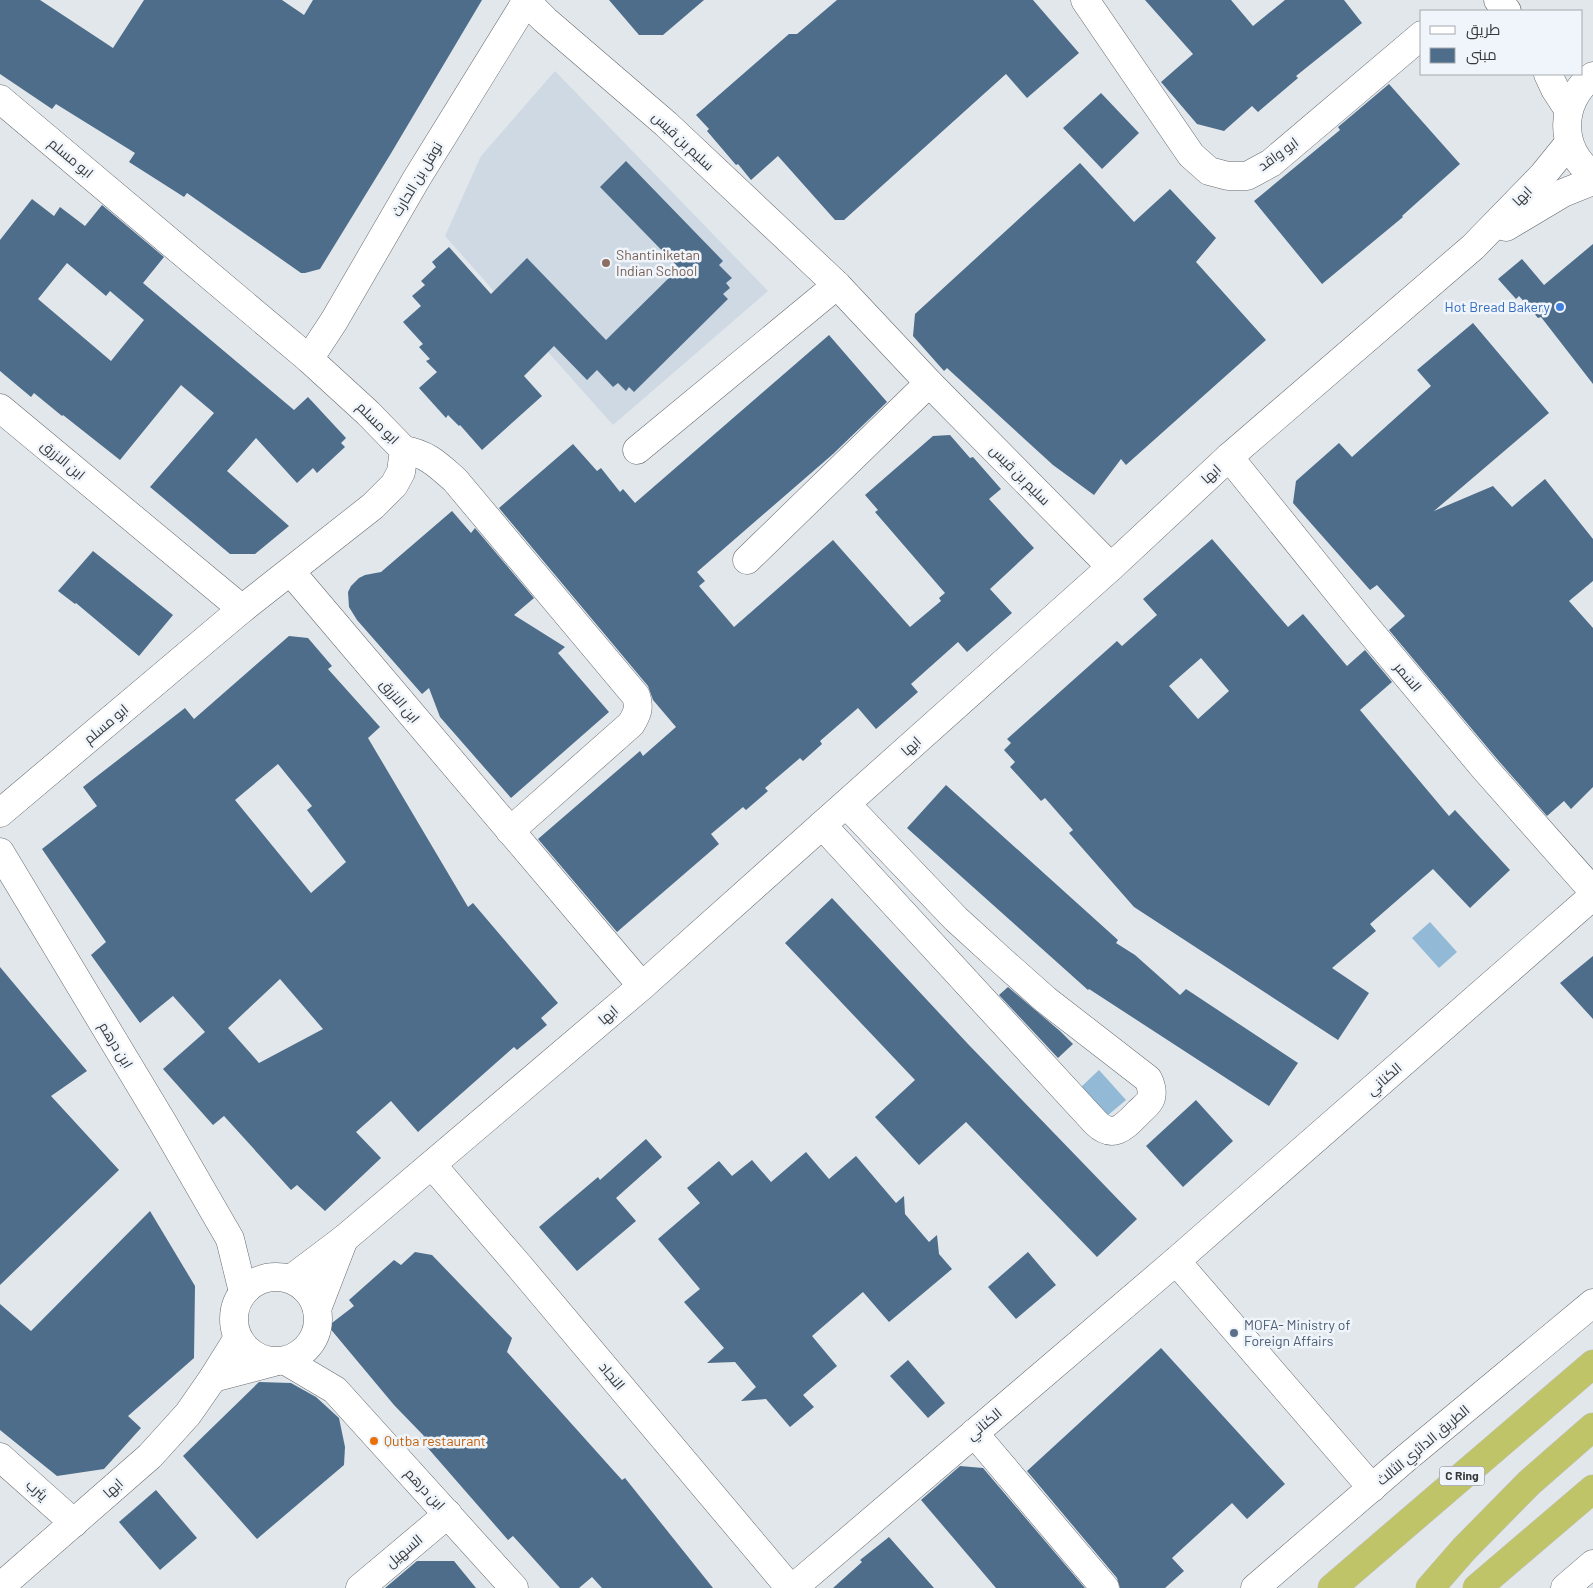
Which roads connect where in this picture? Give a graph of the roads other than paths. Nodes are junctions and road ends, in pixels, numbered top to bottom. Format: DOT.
graph roads {
  1 [pos="1498,0"];
  2 [pos="526,1"];
  3 [pos="1094,3"];
  4 [pos="1506,10"];
  5 [pos="1420,38"];
  6 [pos="1548,75"];
  7 [pos="1593,76"];
  8 [pos="0,99"];
  9 [pos="1568,109"];
  10 [pos="1569,142"];
  11 [pos="1593,174"];
  12 [pos="1593,181"];
  13 [pos="1473,247"];
  14 [pos="837,285"];
  15 [pos="309,359"];
  16 [pos="928,383"];
  17 [pos="0,408"];
  18 [pos="404,450"];
  19 [pos="637,450"];
  20 [pos="1229,457"];
  21 [pos="747,560"];
  22 [pos="1111,567"];
  23 [pos="291,572"];
  24 [pos="242,609"];
  25 [pos="846,804"];
  26 [pos="0,813"];
  27 [pos="822,826"];
  28 [pos="510,831"];
  29 [pos="0,852"];
  30 [pos="918,879"];
  31 [pos="1593,891"];
  32 [pos="1593,896"];
  33 [pos="893,903"];
  34 [pos="642,986"];
  35 [pos="432,1165"];
  36 [pos="230,1239"];
  37 [pos="344,1239"];
  38 [pos="1176,1261"];
  39 [pos="286,1278"];
  40 [pos="243,1292"];
  41 [pos="1593,1303"];
  42 [pos="316,1322"];
  43 [pos="238,1338"];
  44 [pos="280,1361"];
  45 [pos="1593,1364"];
  46 [pos="214,1378"];
  47 [pos="335,1390"];
  48 [pos="1593,1427"];
  49 [pos="974,1433"];
  50 [pos="0,1457"];
  51 [pos="1372,1488"];
  52 [pos="1593,1489"];
  53 [pos="448,1514"];
  54 [pos="74,1523"];
  55 [pos="1593,1564"];
  56 [pos="0,1587"];
  57 [pos="360,1588"];
  58 [pos="514,1588"];
  59 [pos="792,1588"];
  60 [pos="1105,1588"];
  61 [pos="1255,1588"];
  62 [pos="1332,1588"];
  63 [pos="1430,1588"];
  64 [pos="1478,1588"];
  65 [pos="1565,1588"];
  1 -- 4 [label="street"];
  2 -- 14 [label="street, سليم بن قيس"];
  2 -- 15 [label="street, نوفل بن الحارث"];
  3 -- 5 [label="street, ابو واقد"];
  6 -- 9 [label="street"];
  7 -- 9 [label="street"];
  8 -- 15 [label="street, ابو مسلم"];
  9 -- 10 [label="street"];
  10 -- 11 [label="street"];
  10 -- 13 [label="street, ابها"];
  12 -- 13 [label="street, ابها"];
  13 -- 20 [label="street, ابها"];
  14 -- 16 [label="street, سليم بن قيس"];
  14 -- 19 [label="street"];
  15 -- 18 [label="street, ابو مسلم"];
  16 -- 21 [label="street"];
  16 -- 22 [label="street, سليم بن قيس"];
  17 -- 24 [label="street, ابن الازرق"];
  18 -- 23 [label="street, ابو مسلم"];
  18 -- 28 [label="street"];
  20 -- 22 [label="street, ابها"];
  20 -- 31 [label="street, السَمر"];
  22 -- 25 [label="street, ابها"];
  23 -- 24 [label="street, ابو مسلم"];
  23 -- 28 [label="street, ابن الازرق"];
  24 -- 26 [label="street, ابو مسلم"];
  25 -- 27 [label="street, ابها"];
  25 -- 30 [label="street"];
  27 -- 33 [label="street"];
  27 -- 34 [label="street, ابها"];
  28 -- 34 [label="street, ابن الازرق"];
  29 -- 36 [label="street, ابن درهم"];
  30 -- 33 [label="street"];
  30 -- 33 [label="street"];
  32 -- 38 [label="street, الكناني"];
  34 -- 35 [label="street, ابها"];
  35 -- 37 [label="street, ابها"];
  35 -- 59 [label="street, النجاد"];
  36 -- 39 [label="street, ابن درهم"];
  36 -- 40 [label="street, ابن درهم"];
  37 -- 39 [label="street, ابها"];
  37 -- 42 [label="street, ابها"];
  38 -- 49 [label="street, الكناني"];
  38 -- 51 [label="street"];
  39 -- 40 [label="street"];
  39 -- 42 [label="street"];
  40 -- 43 [label="street"];
  41 -- 51 [label="street, الطريق الدائري الثالث"];
  42 -- 44 [label="street"];
  42 -- 47 [label="street, ابن درهم"];
  43 -- 44 [label="street"];
  43 -- 46 [label="street, ابها"];
  44 -- 46 [label="street"];
  44 -- 47 [label="street, ابن درهم"];
  45 -- 62 [label="highway, C Ring"];
  46 -- 54 [label="street, ابها"];
  47 -- 53 [label="street, ابن درهم"];
  48 -- 63 [label="highway"];
  49 -- 59 [label="street, الكناني"];
  49 -- 60 [label="street"];
  50 -- 54 [label="street, يثرب"];
  51 -- 61 [label="street, الطريق الدائري الثالث"];
  52 -- 64 [label="highway"];
  53 -- 57 [label="street, السهيل"];
  53 -- 58 [label="street, ابن درهم"];
  54 -- 56 [label="street, ابها"];
  55 -- 65 [label="street"];
}
